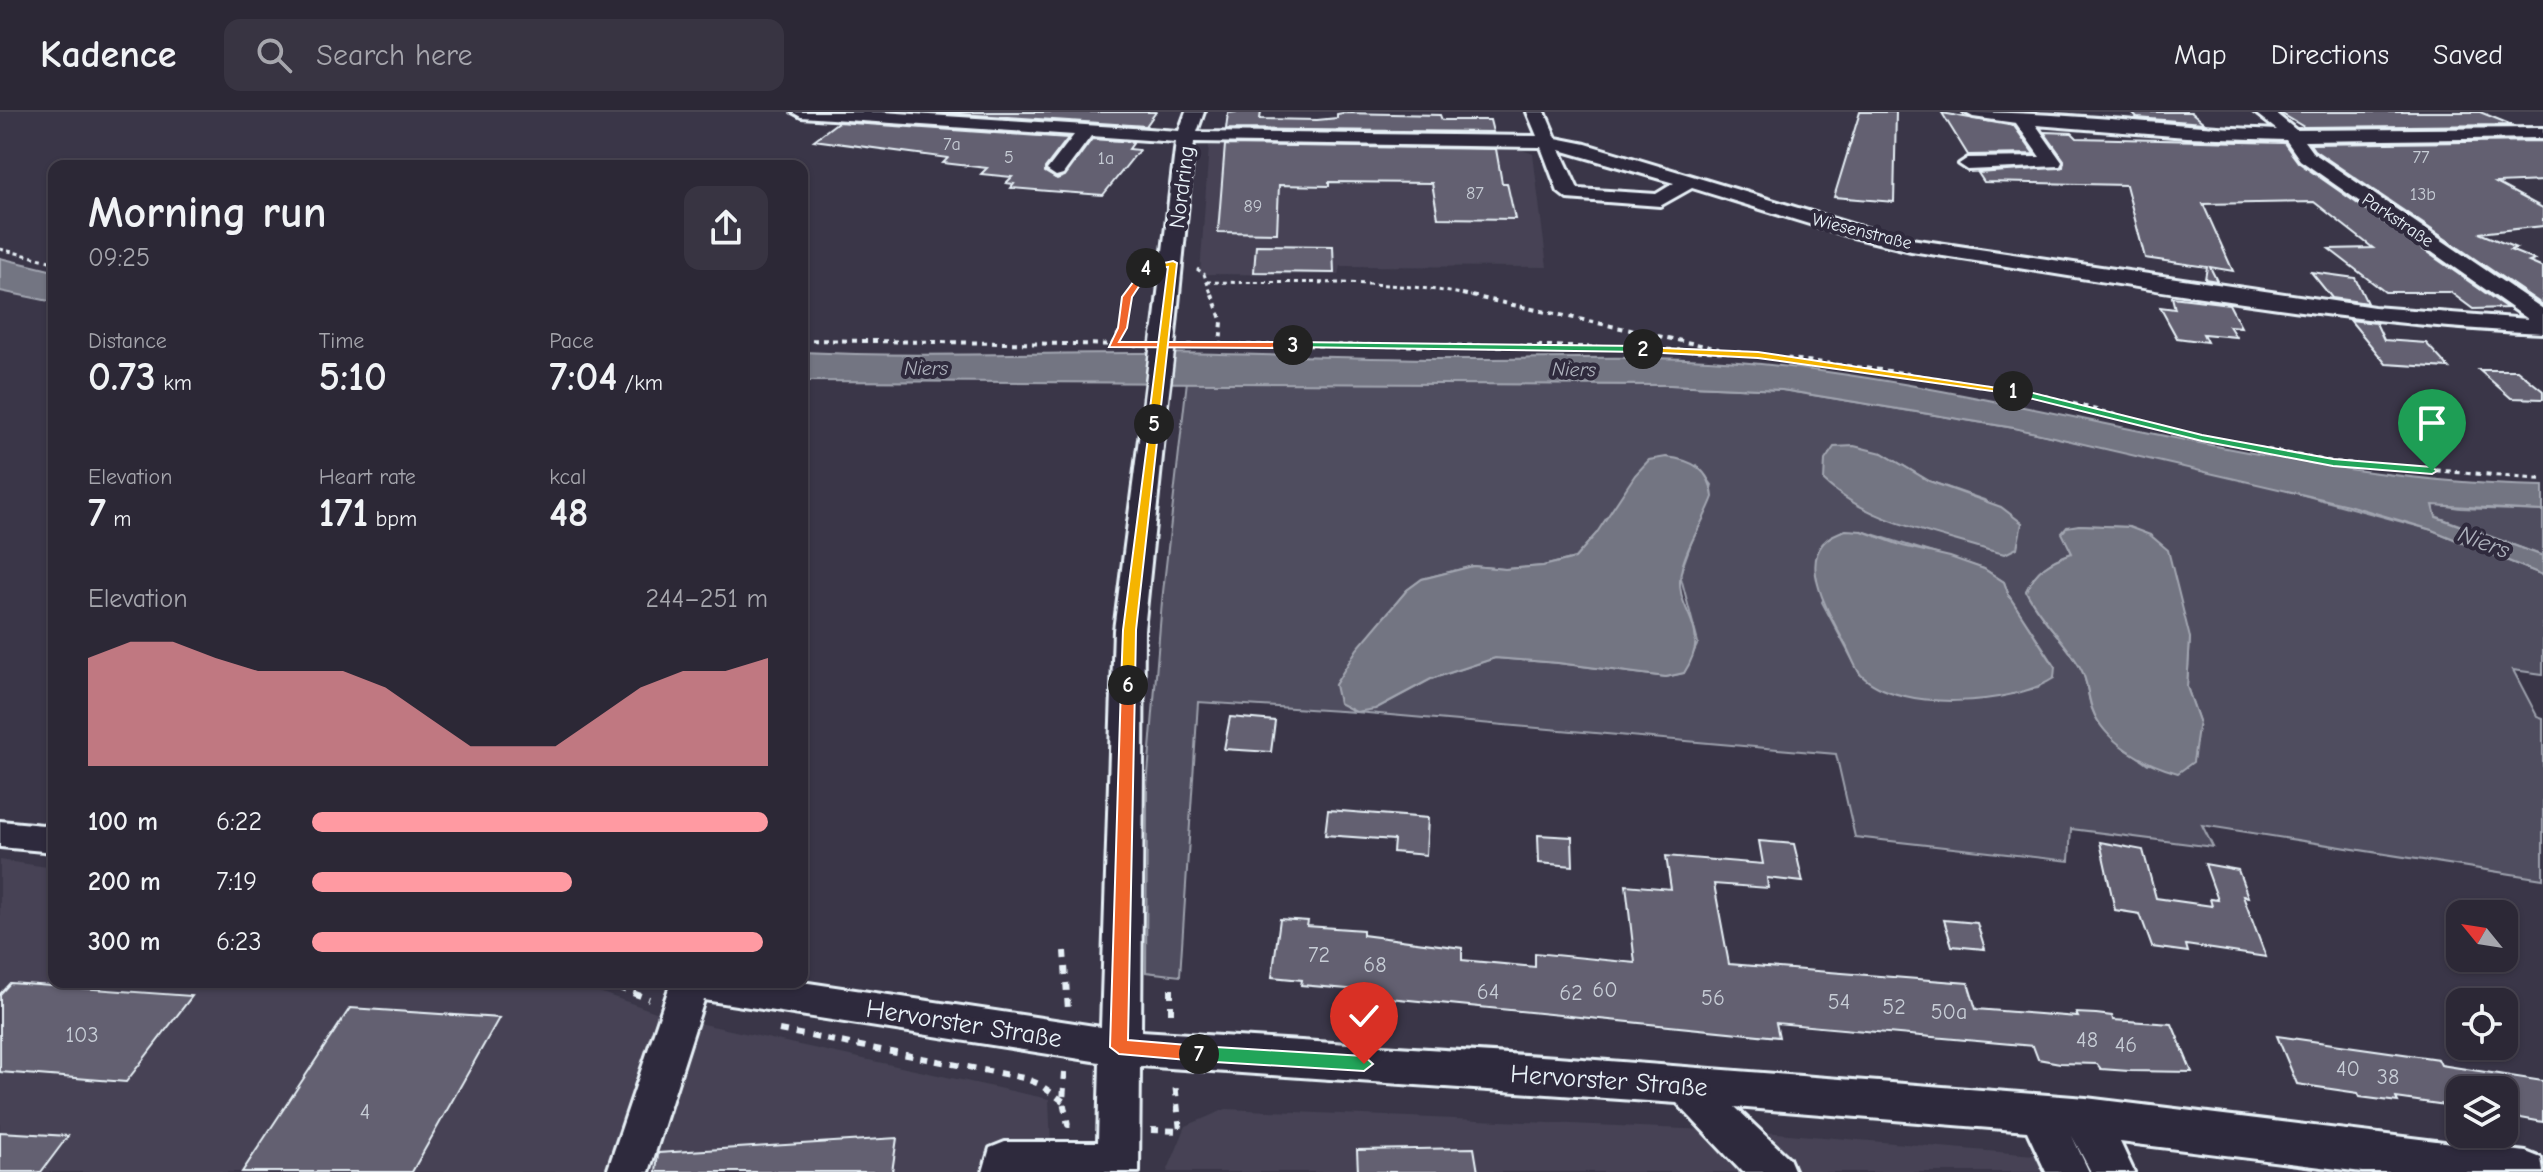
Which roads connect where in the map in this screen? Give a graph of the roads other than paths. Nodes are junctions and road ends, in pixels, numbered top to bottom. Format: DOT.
graph roads {
  1 [pos="801,112"];
  2 [pos="1195,112"];
  3 [pos="1536,112"];
  4 [pos="1973,112"];
  5 [pos="2263,112"];
  6 [pos="2022,118"];
  7 [pos="2431,118"];
  8 [pos="1086,131"];
  9 [pos="2543,133"];
  10 [pos="2293,135"];
  11 [pos="2465,135"];
  12 [pos="1186,137"];
  13 [pos="1545,142"];
  14 [pos="1968,164"];
  15 [pos="1056,170"];
  16 [pos="1690,181"];
  17 [pos="2543,319"];
  18 [pos="2543,326"];
  19 [pos="0,834"];
  20 [pos="48,838"];
  21 [pos="689,992"];
  22 [pos="1119,1047"];
  23 [pos="1688,1086"];
  24 [pos="2039,1113"];
  25 [pos="2086,1117"];
  26 [pos="1118,1167"];
  27 [pos="628,1172"];
  28 [pos="1004,1172"];
  29 [pos="1774,1172"];
  30 [pos="2068,1172"];
  31 [pos="2113,1172"];
  32 [pos="2526,1172"];
  1 -- 8 [label="street, Wiesenstraße"];
  2 -- 12 [label="street, Nordring"];
  3 -- 13 [label="street"];
  4 -- 6 [label="street"];
  5 -- 10 [label="street, Parkstraße"];
  6 -- 10 [label="street"];
  6 -- 14 [label="street"];
  7 -- 11 [label="street"];
  8 -- 12 [label="street, Wiesenstraße"];
  8 -- 15 [label="street"];
  9 -- 11 [label="street"];
  10 -- 11 [label="street"];
  10 -- 17 [label="street, Parkstraße"];
  12 -- 13 [label="street, Wiesenstraße"];
  12 -- 22 [label="street, Nordring, bridge"];
  13 -- 16 [label="street, Wiesenstraße"];
  13 -- 16 [label="street"];
  16 -- 18 [label="street, Wiesenstraße"];
  19 -- 20 [label="street"];
  21 -- 22 [label="street, Hervorster Straße"];
  21 -- 27 [label="street"];
  22 -- 23 [label="street, Hervorster Straße"];
  22 -- 26 [label="street, Nordring"];
  23 -- 24 [label="street, Hervorster Straße"];
  23 -- 29 [label="street"];
  24 -- 25 [label="street, Hervorster Straße"];
  24 -- 30 [label="street"];
  25 -- 31 [label="street"];
  25 -- 32 [label="street, Hervorster Straße"];
  26 -- 28 [label="street"];
}
